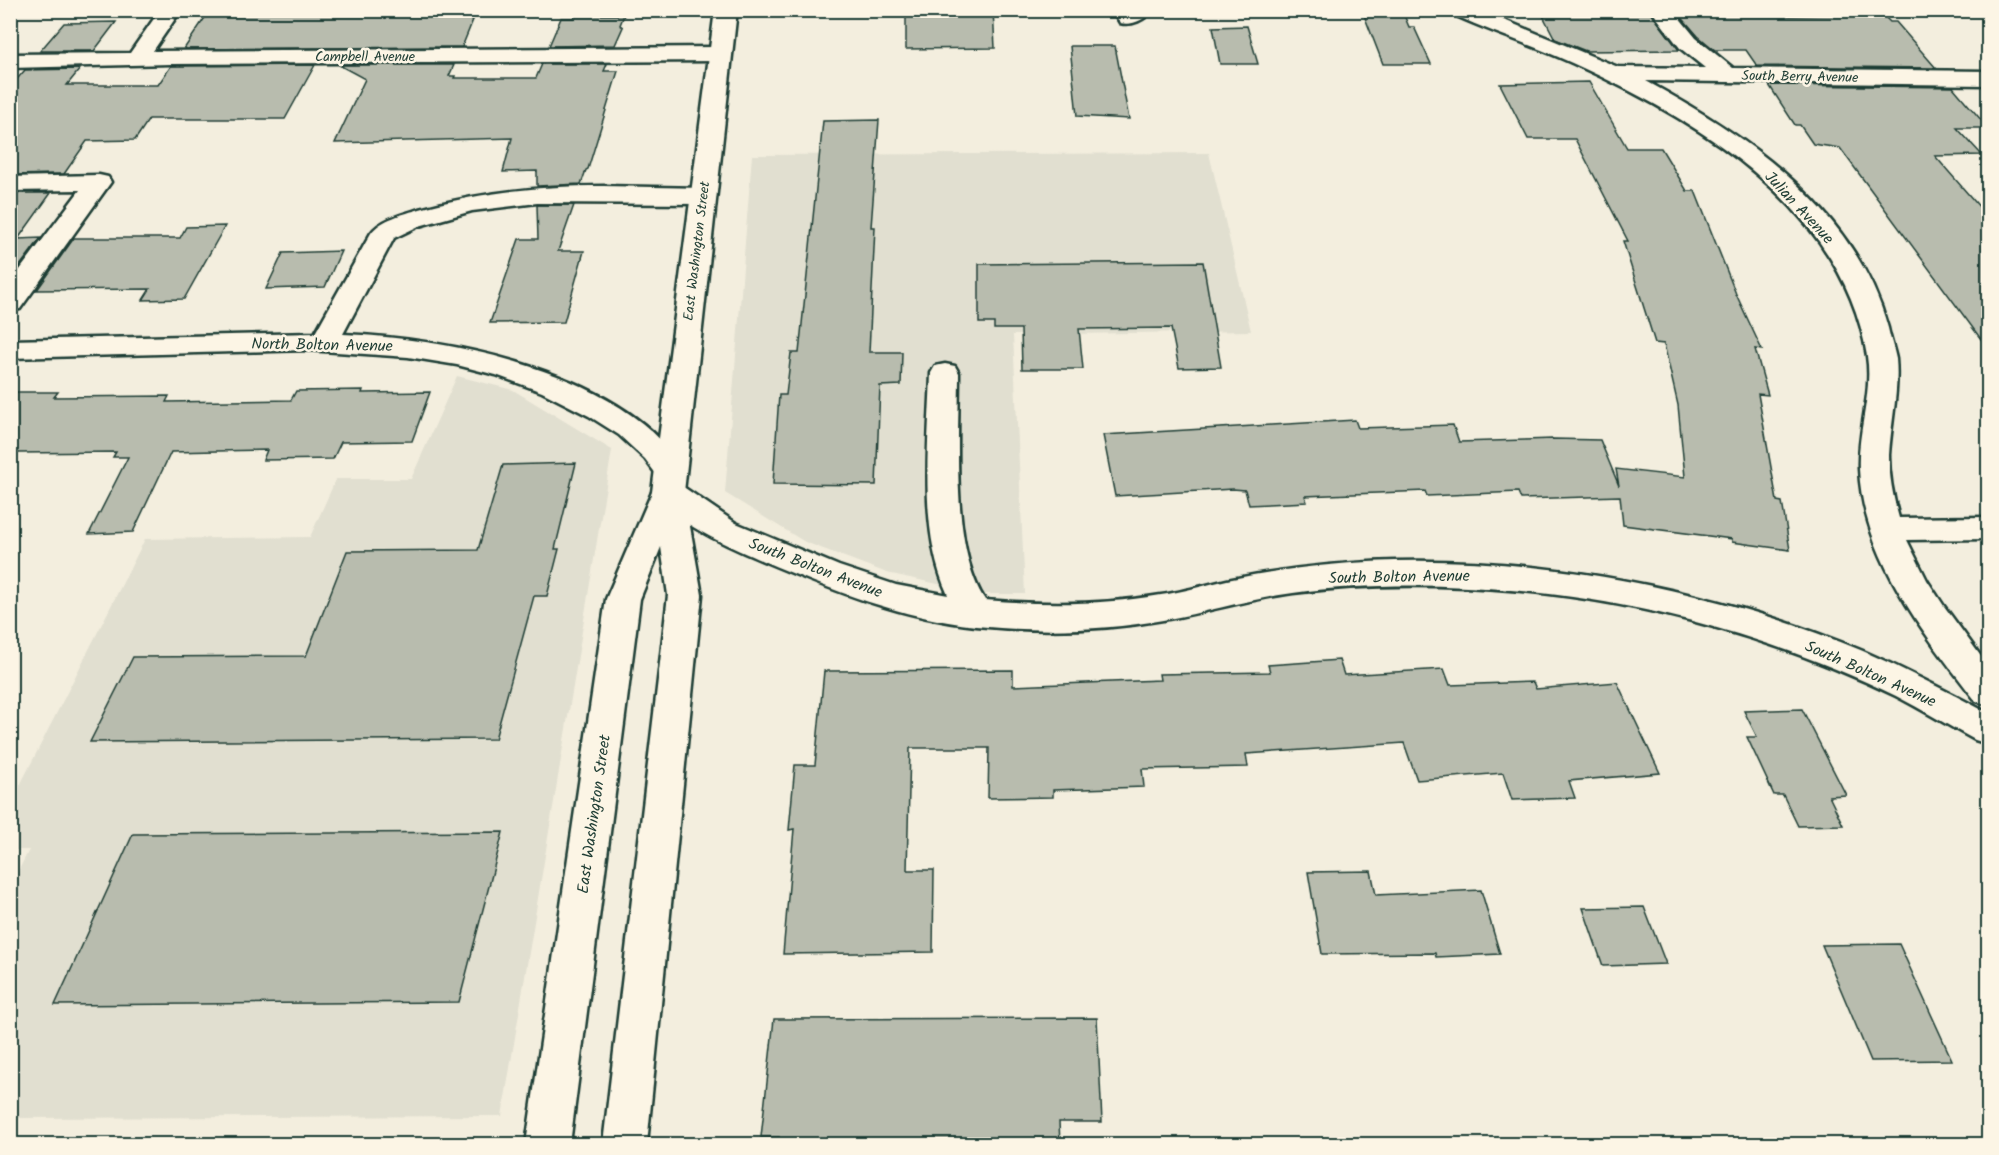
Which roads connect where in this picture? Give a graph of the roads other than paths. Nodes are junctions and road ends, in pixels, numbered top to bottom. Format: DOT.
graph roads {
  1 [pos="171,10"];
  2 [pos="726,10"];
  3 [pos="1462,10"];
  4 [pos="1660,10"];
  5 [pos="720,54"];
  6 [pos="137,59"];
  7 [pos="10,61"];
  8 [pos="1611,74"];
  9 [pos="1727,75"];
  10 [pos="1989,78"];
  11 [pos="10,184"];
  12 [pos="703,196"];
  13 [pos="10,303"];
  14 [pos="325,340"];
  15 [pos="10,349"];
  16 [pos="945,373"];
  17 [pos="669,482"];
  18 [pos="1989,528"];
  19 [pos="1887,529"];
  20 [pos="976,613"];
  21 [pos="1989,691"];
  22 [pos="1989,730"];
  23 [pos="548,1144"];
  24 [pos="625,1144"];
  1 -- 6 [label="street"];
  2 -- 5 [label="street, East Washington Street"];
  3 -- 8 [label="street, Julian Avenue"];
  4 -- 9 [label="street"];
  5 -- 6 [label="street, Campbell Avenue"];
  5 -- 12 [label="street, East Washington Street"];
  6 -- 7 [label="street, Campbell Avenue"];
  8 -- 9 [label="street, South Berry Avenue"];
  8 -- 19 [label="street, Julian Avenue"];
  9 -- 10 [label="street, South Berry Avenue"];
  11 -- 13 [label="street"];
  12 -- 14 [label="street"];
  12 -- 17 [label="street, East Washington Street"];
  14 -- 15 [label="street, North Bolton Avenue"];
  14 -- 17 [label="street, North Bolton Avenue"];
  16 -- 20 [label="street"];
  17 -- 20 [label="street, South Bolton Avenue"];
  17 -- 23 [label="street, East Washington Street"];
  17 -- 24 [label="street, East Washington Street"];
  18 -- 19 [label="street"];
  19 -- 21 [label="street, Julian Avenue"];
  20 -- 22 [label="street, South Bolton Avenue"];
}
